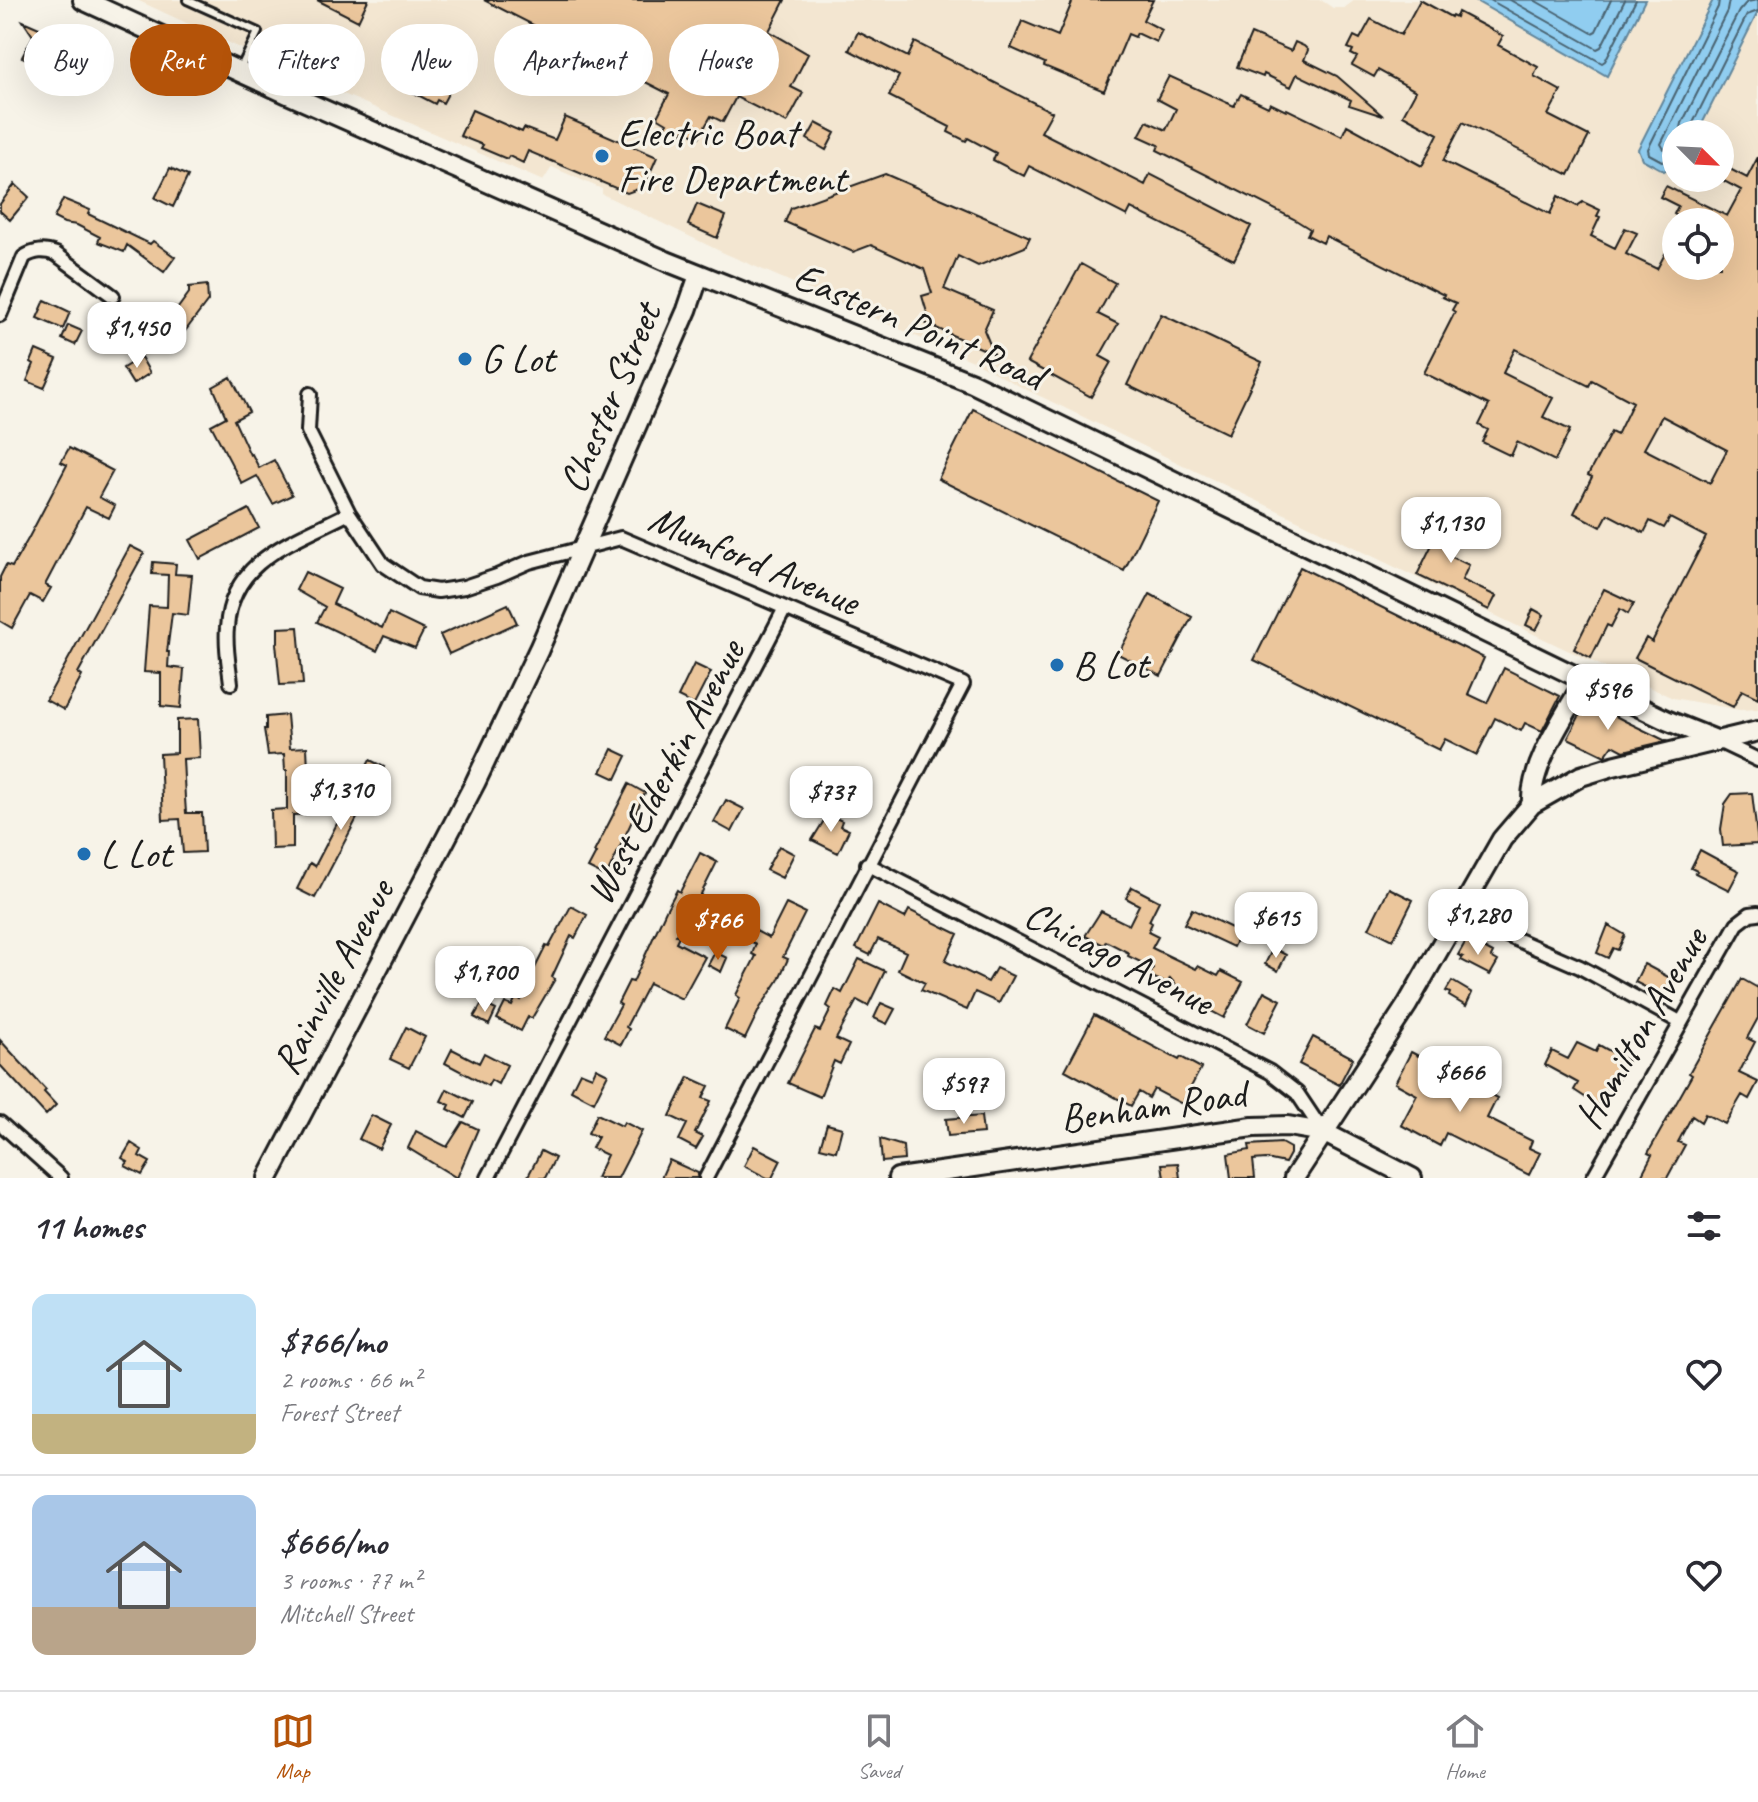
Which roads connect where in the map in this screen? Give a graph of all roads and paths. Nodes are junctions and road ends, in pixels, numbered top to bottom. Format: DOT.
graph roads {
  1 [pos="83,0"];
  2 [pos="187,0"];
  3 [pos="238,72"];
  4 [pos="699,275"];
  5 [pos="113,296"];
  6 [pos="0,315"];
  7 [pos="310,394"];
  8 [pos="349,513"];
  9 [pos="584,548"];
  10 [pos="785,608"];
  11 [pos="1585,680"];
  12 [pos="231,683"];
  13 [pos="1758,731"];
  14 [pos="1716,740"];
  15 [pos="1758,760"];
  16 [pos="1532,804"];
  17 [pos="867,864"];
  18 [pos="1754,913"];
  19 [pos="1460,915"];
  20 [pos="1680,1022"];
  21 [pos="0,1123"];
  22 [pos="1323,1132"];
  23 [pos="57,1177"];
  24 [pos="268,1178"];
  25 [pos="488,1178"];
  26 [pos="706,1178"];
  27 [pos="898,1178"];
  28 [pos="1294,1178"];
  29 [pos="1412,1178"];
  30 [pos="1593,1178"];
  1 -- 3 [label="main road, Eastern Point Road"];
  2 -- 3 [label="lane"];
  3 -- 4 [label="main road, Eastern Point Road"];
  4 -- 9 [label="main road, Chester Street"];
  4 -- 11 [label="main road, Eastern Point Road"];
  5 -- 6 [label="street"];
  7 -- 8 [label="street, Mumford Avenue"];
  8 -- 9 [label="street, Mumford Avenue"];
  8 -- 12 [label="street"];
  9 -- 10 [label="street, Mumford Avenue"];
  9 -- 24 [label="main road, Rainville Avenue"];
  10 -- 17 [label="street, Mumford Avenue"];
  10 -- 25 [label="street, West Elderkin Avenue"];
  11 -- 14 [label="main road, Eastern Point Road"];
  11 -- 16 [label="main road"];
  13 -- 14 [label="main road"];
  14 -- 15 [label="street"];
  14 -- 16 [label="main road"];
  16 -- 19 [label="main road"];
  17 -- 22 [label="street, Chicago Avenue"];
  17 -- 26 [label="street"];
  18 -- 20 [label="street, Hamilton Avenue"];
  19 -- 20 [label="street"];
  19 -- 22 [label="main road"];
  20 -- 30 [label="street, Hamilton Avenue"];
  21 -- 23 [label="street"];
  22 -- 27 [label="main road, Benham Road"];
  22 -- 28 [label="main road"];
  22 -- 29 [label="main road, Benham Road"];
}
